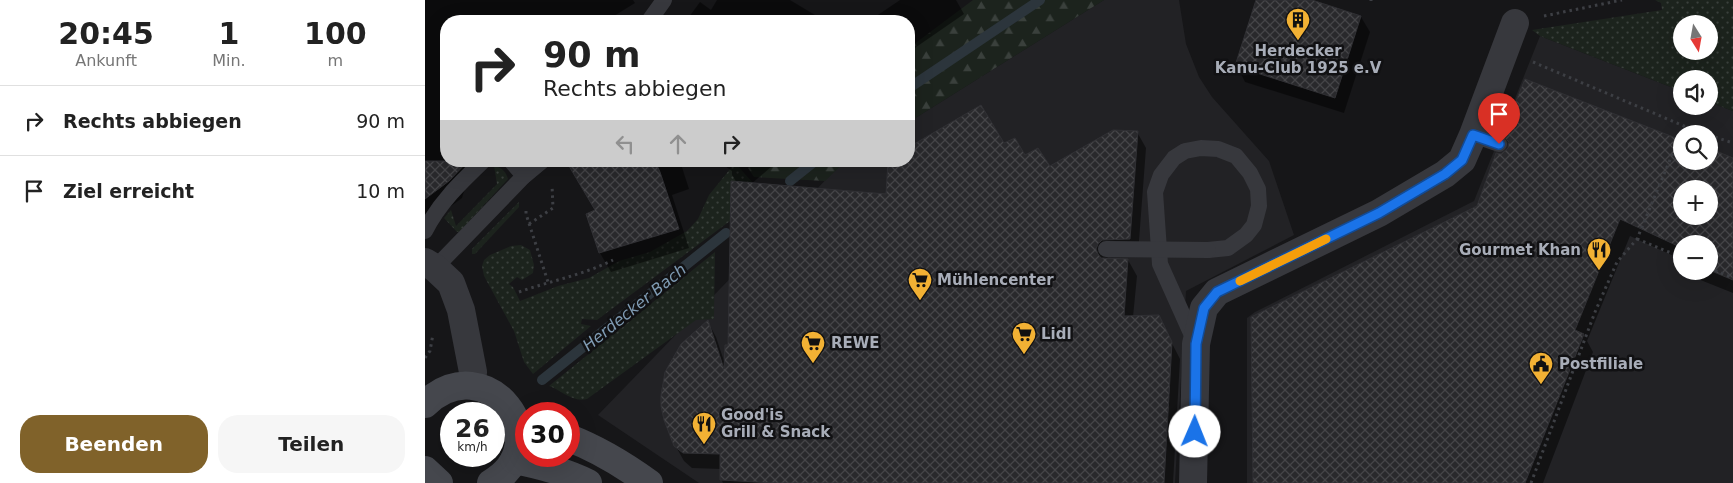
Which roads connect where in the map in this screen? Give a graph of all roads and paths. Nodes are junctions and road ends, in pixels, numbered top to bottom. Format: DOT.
graph roads {
  1 [pos="665,0"];
  2 [pos="1622,0"];
  3 [pos="654,15"];
  4 [pos="1515,23"];
  5 [pos="1504,50"];
  6 [pos="1682,125"];
  7 [pos="1473,135"];
  8 [pos="1718,138"];
  9 [pos="1733,143"];
  10 [pos="1499,144"];
  11 [pos="1673,152"];
  12 [pos="477,167"];
  13 [pos="534,168"];
  14 [pos="529,224"];
  15 [pos="425,231"];
  16 [pos="1637,239"];
  17 [pos="535,245"];
  18 [pos="1106,249"];
  19 [pos="1673,253"];
  20 [pos="613,260"];
  21 [pos="430,265"];
  22 [pos="1718,272"];
  23 [pos="1733,278"];
  24 [pos="548,282"];
  25 [pos="519,292"];
  26 [pos="1196,344"];
  27 [pos="471,385"];
  28 [pos="425,404"];
  29 [pos="515,414"];
  30 [pos="580,442"];
  31 [pos="515,456"];
  32 [pos="514,460"];
  33 [pos="425,470"];
  34 [pos="439,483"];
  35 [pos="491,483"];
  36 [pos="587,483"];
  37 [pos="649,483"];
  38 [pos="1193,483"];
  39 [pos="1531,483"];
  1 -- 3 [label="lane"];
  2 -- 4 [label="path"];
  4 -- 5 [label="street"];
  5 -- 6 [label="path"];
  5 -- 7 [label="street"];
  7 -- 10 [label="lane"];
  7 -- 26 [label="street"];
  8 -- 9 [label="path"];
  11 -- 16 [label="path"];
  12 -- 15 [label="lane"];
  13 -- 14 [label="path"];
  13 -- 21 [label="lane"];
  16 -- 19 [label="path"];
  16 -- 39 [label="path"];
  17 -- 24 [label="path"];
  18 -- 26 [label="lane, bridge"];
  20 -- 24 [label="path"];
  21 -- 27 [label="street"];
  22 -- 23 [label="path"];
  24 -- 25 [label="path"];
  26 -- 38 [label="street"];
  27 -- 28 [label="main road"];
  27 -- 29 [label="main road"];
  30 -- 37 [label="main road"];
  31 -- 32 [label="main road"];
  32 -- 35 [label="main road"];
  32 -- 36 [label="main road"];
  33 -- 34 [label="main road"];
}
